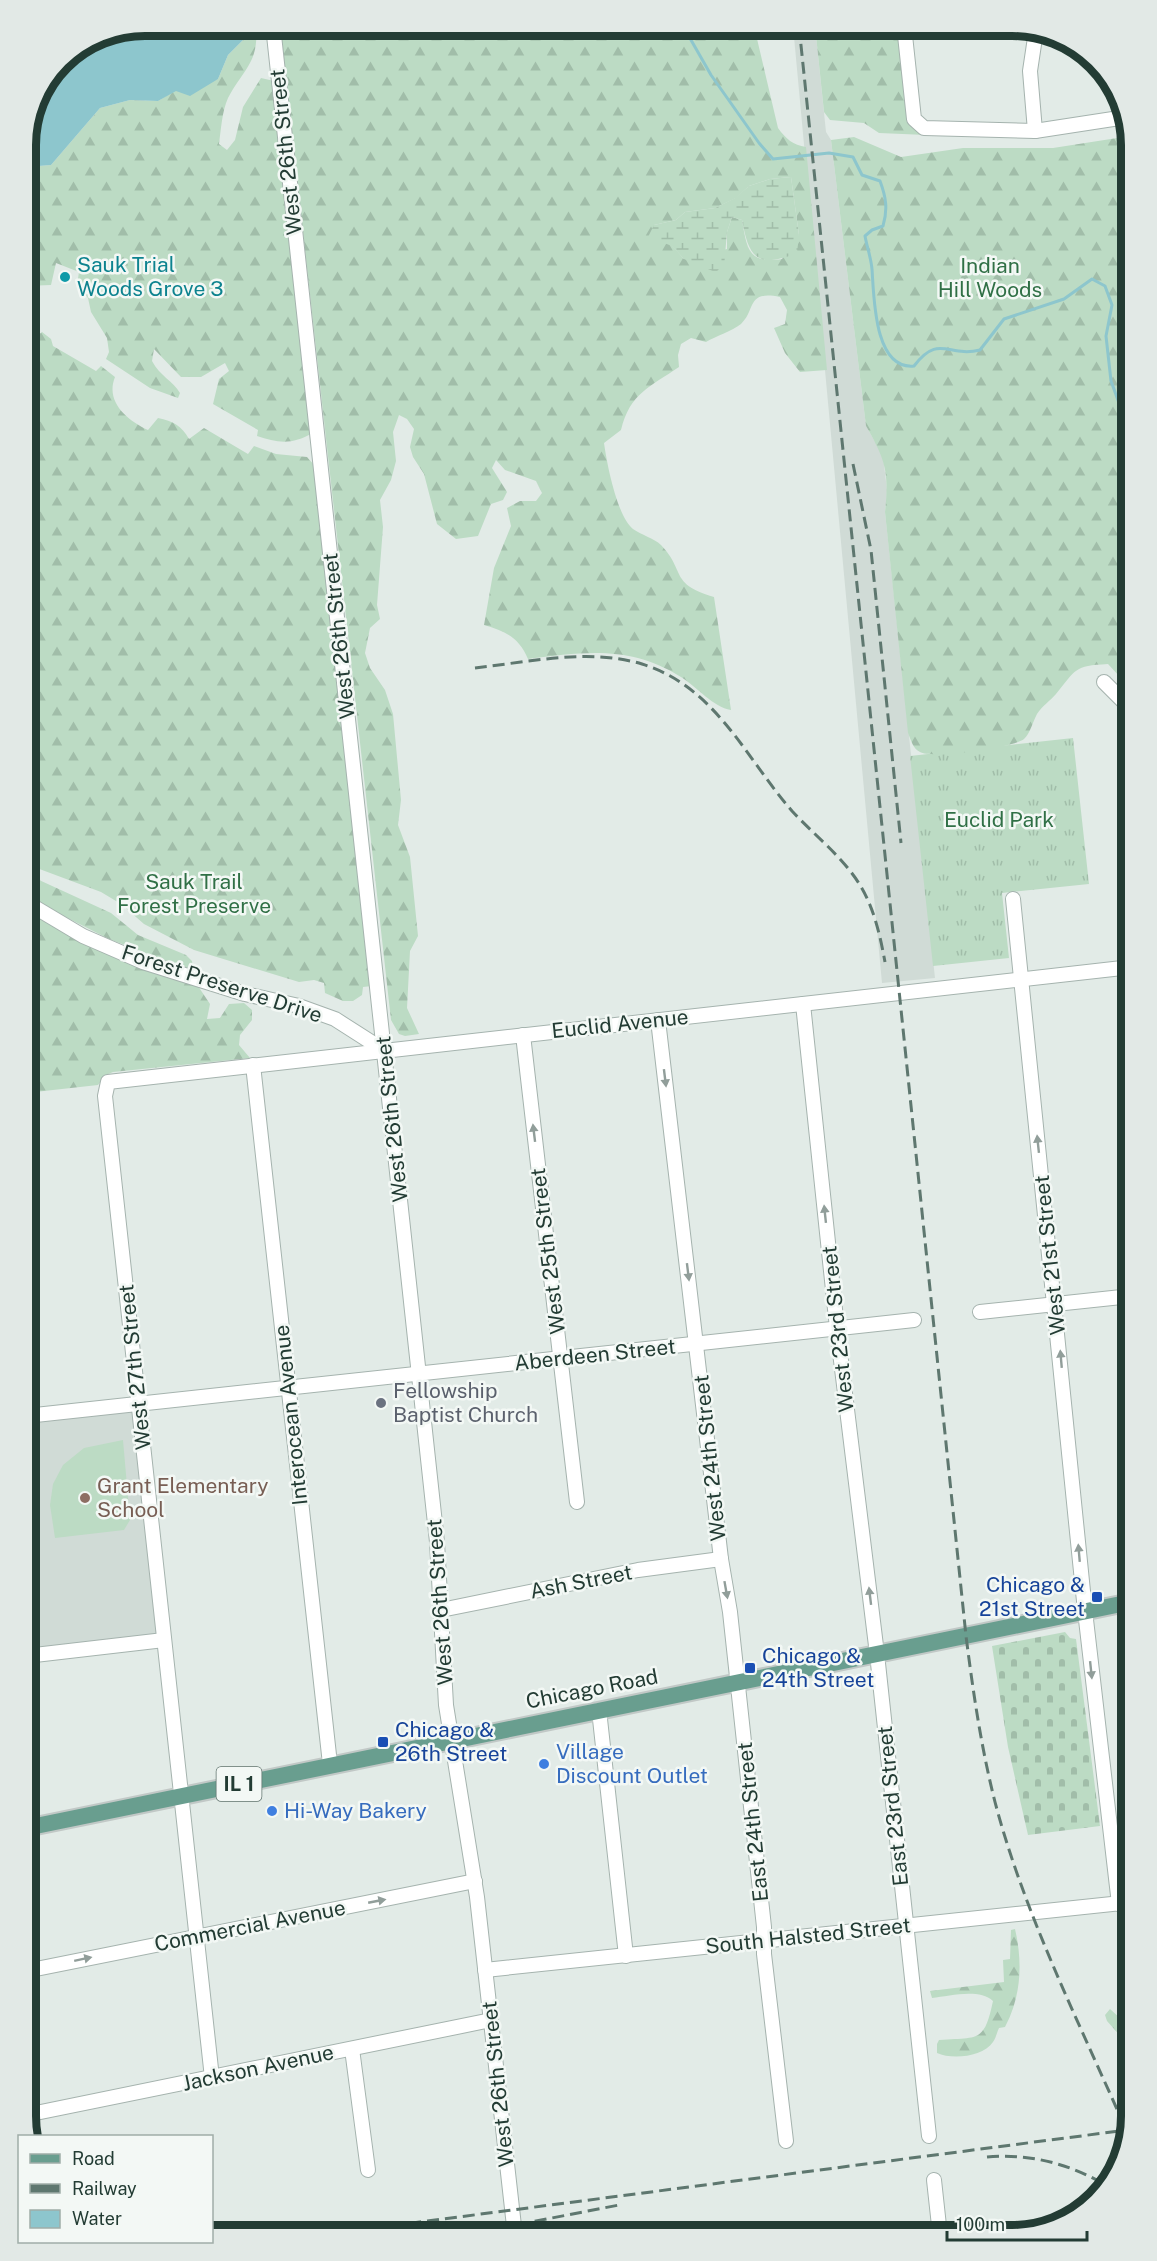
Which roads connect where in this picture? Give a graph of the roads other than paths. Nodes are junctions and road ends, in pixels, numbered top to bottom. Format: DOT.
graph roads {
  1 [pos="274,36"];
  2 [pos="905,36"];
  3 [pos="1035,38"];
  4 [pos="1118,118"];
  5 [pos="1035,131"];
  6 [pos="1104,682"];
  7 [pos="1121,699"];
  8 [pos="1013,899"];
  9 [pos="36,909"];
  10 [pos="1121,968"];
  11 [pos="1020,979"];
  12 [pos="804,1004"];
  13 [pos="658,1020"];
  14 [pos="523,1035"];
  15 [pos="385,1051"];
  16 [pos="253,1065"];
  17 [pos="108,1082"];
  18 [pos="1121,1297"];
  19 [pos="1055,1304"];
  20 [pos="980,1312"];
  21 [pos="914,1320"];
  22 [pos="837,1328"];
  23 [pos="697,1344"];
  24 [pos="560,1358"];
  25 [pos="419,1373"];
  26 [pos="288,1388"];
  27 [pos="139,1404"];
  28 [pos="36,1415"];
  29 [pos="577,1502"];
  30 [pos="721,1559"];
  31 [pos="1121,1604"];
  32 [pos="441,1610"];
  33 [pos="1085,1611"];
  34 [pos="164,1640"];
  35 [pos="877,1654"];
  36 [pos="36,1655"];
  37 [pos="738,1682"];
  38 [pos="599,1710"];
  39 [pos="452,1740"];
  40 [pos="330,1764"];
  41 [pos="181,1797"];
  42 [pos="36,1826"];
  43 [pos="1121,1874"];
  44 [pos="475,1881"];
  45 [pos="1121,1903"];
  46 [pos="904,1926"];
  47 [pos="197,1935"];
  48 [pos="764,1941"];
  49 [pos="626,1956"];
  50 [pos="36,1969"];
  51 [pos="485,1970"];
  52 [pos="491,2020"];
  53 [pos="352,2049"];
  54 [pos="212,2078"];
  55 [pos="36,2113"];
  56 [pos="929,2136"];
  57 [pos="786,2141"];
  58 [pos="368,2170"];
  59 [pos="934,2180"];
  60 [pos="514,2225"];
  61 [pos="939,2225"];
  1 -- 15 [label="street, West 26th Street"];
  2 -- 5 [label="street"];
  3 -- 5 [label="street"];
  4 -- 5 [label="street"];
  6 -- 7 [label="street"];
  8 -- 11 [label="street, West 21st Street"];
  9 -- 15 [label="street, Forest Preserve Drive"];
  10 -- 11 [label="street, Euclid Avenue"];
  11 -- 12 [label="street, Euclid Avenue"];
  19 -- 11 [label="street, West 21st Street, one-way"];
  12 -- 13 [label="street, Euclid Avenue"];
  22 -- 12 [label="street, West 23rd Street, one-way"];
  13 -- 14 [label="street, Euclid Avenue"];
  13 -- 23 [label="street, West 24th Street, one-way"];
  14 -- 15 [label="street, Euclid Avenue"];
  24 -- 14 [label="street, West 25th Street, one-way"];
  15 -- 16 [label="street, Euclid Avenue"];
  15 -- 25 [label="street, West 26th Street"];
  16 -- 17 [label="street, Euclid Avenue"];
  16 -- 26 [label="street, Interocean Avenue"];
  17 -- 27 [label="street, West 27th Street"];
  18 -- 19 [label="street"];
  19 -- 20 [label="street"];
  33 -- 19 [label="street, West 21st Street, one-way"];
  21 -- 22 [label="street, Aberdeen Street"];
  22 -- 23 [label="street, Aberdeen Street"];
  35 -- 22 [label="street, West 23rd Street, one-way"];
  23 -- 24 [label="street, Aberdeen Street"];
  23 -- 30 [label="street, West 24th Street"];
  24 -- 25 [label="street, Aberdeen Street"];
  24 -- 29 [label="street, West 25th Street"];
  25 -- 26 [label="street, Aberdeen Street"];
  25 -- 32 [label="street, West 26th Street"];
  26 -- 27 [label="street, Aberdeen Street"];
  26 -- 40 [label="street, Interocean Avenue"];
  27 -- 28 [label="street, Aberdeen Street"];
  27 -- 34 [label="street, West 27th Street"];
  30 -- 32 [label="street, Ash Street"];
  30 -- 37 [label="street, West 24th Street, one-way"];
  31 -- 33 [label="main road, Chicago Road / IL 1"];
  32 -- 39 [label="street, West 26th Street"];
  33 -- 35 [label="main road, Chicago Road / IL 1"];
  33 -- 43 [label="street, West 21st Street, one-way"];
  34 -- 36 [label="street"];
  34 -- 41 [label="street, West 27th Street"];
  35 -- 37 [label="main road, Chicago Road / IL 1"];
  35 -- 46 [label="street, East 23rd Street"];
  37 -- 38 [label="main road, Chicago Road / IL 1"];
  37 -- 48 [label="street, East 24th Street"];
  38 -- 39 [label="main road, Chicago Road / IL 1"];
  38 -- 49 [label="street"];
  39 -- 40 [label="main road, Chicago Road / IL 1"];
  39 -- 44 [label="street, West 26th Street"];
  40 -- 41 [label="main road, Chicago Road / IL 1"];
  41 -- 42 [label="main road, Chicago Road / IL 1"];
  41 -- 47 [label="street, West 27th Street"];
  47 -- 44 [label="street, Commercial Avenue, one-way"];
  44 -- 51 [label="street, West 26th Street"];
  45 -- 46 [label="street, South Halsted Street"];
  46 -- 48 [label="street, South Halsted Street"];
  46 -- 56 [label="street, East 23rd Street"];
  50 -- 47 [label="street, Commercial Avenue, one-way"];
  47 -- 54 [label="street, West 27th Street"];
  48 -- 49 [label="street, South Halsted Street"];
  48 -- 57 [label="street, East 24th Street"];
  49 -- 51 [label="street, South Halsted Street"];
  51 -- 52 [label="street, West 26th Street"];
  52 -- 53 [label="street, Jackson Avenue"];
  52 -- 60 [label="street, West 26th Street"];
  53 -- 54 [label="street, Jackson Avenue"];
  53 -- 58 [label="street"];
  54 -- 55 [label="street, Jackson Avenue"];
  59 -- 61 [label="street"];
}
